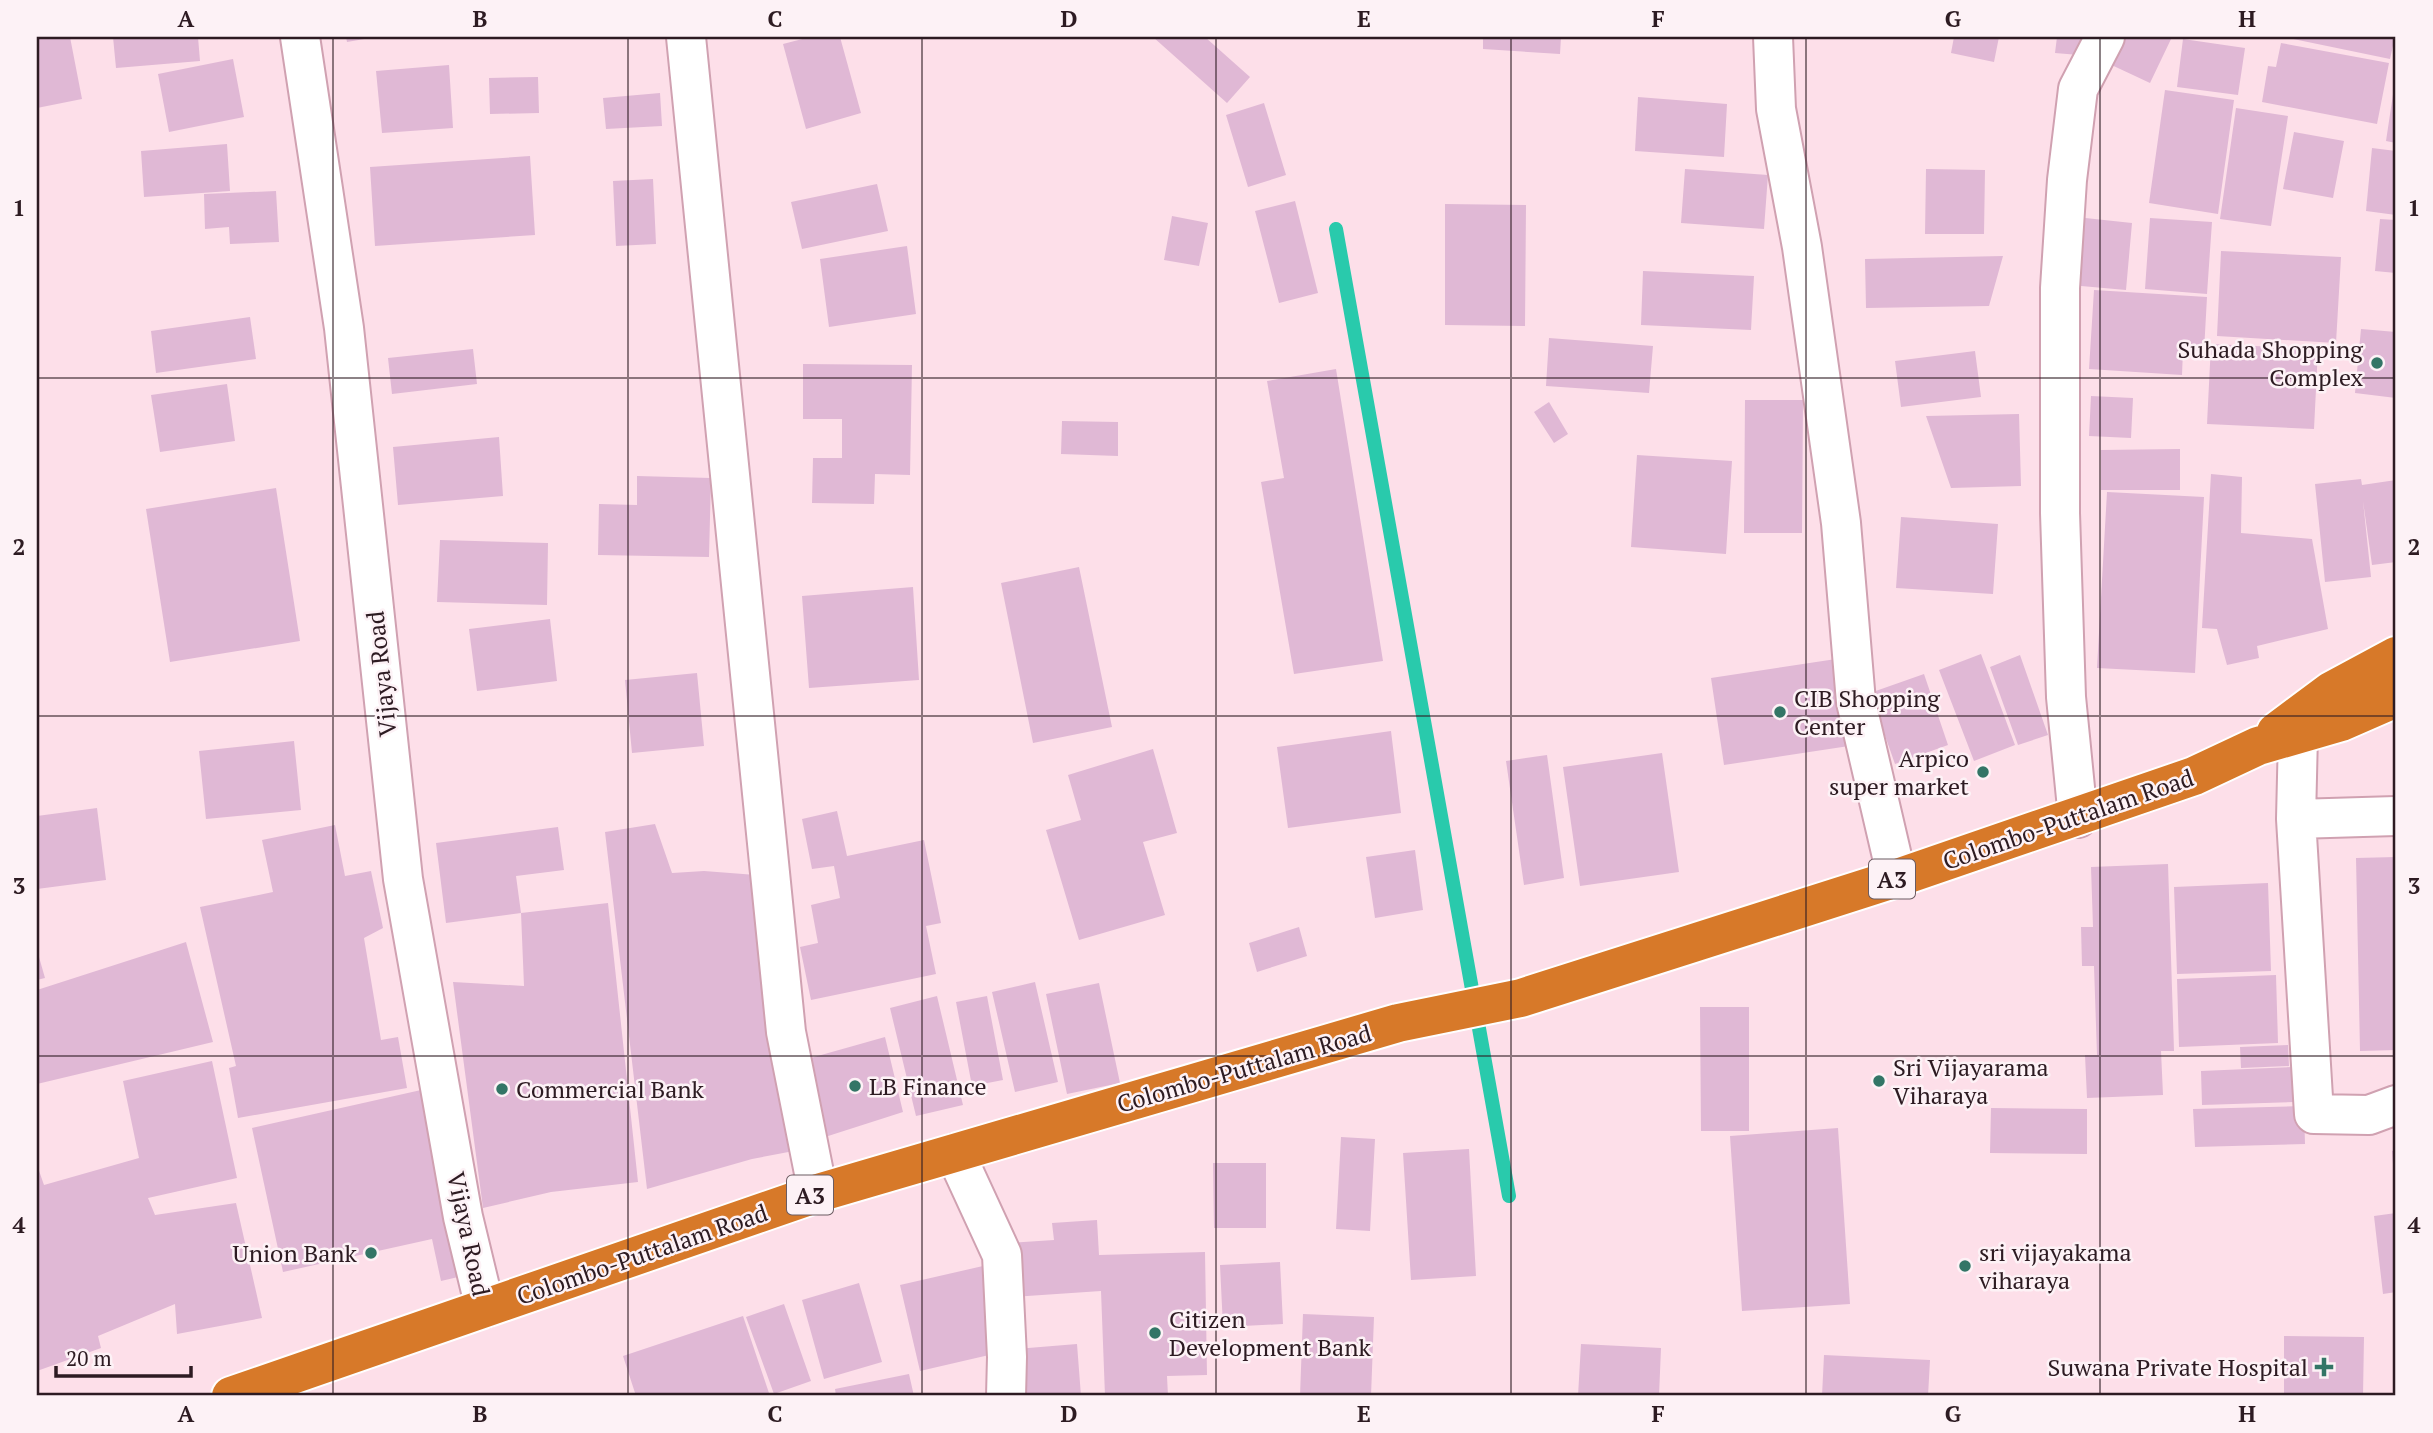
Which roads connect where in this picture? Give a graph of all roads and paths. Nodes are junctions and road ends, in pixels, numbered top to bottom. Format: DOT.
graph roads {
  1 [pos="300,37"];
  2 [pos="686,37"];
  3 [pos="1773,37"];
  4 [pos="2105,37"];
  5 [pos="2396,656"];
  6 [pos="2396,702"];
  7 [pos="2298,735"];
  8 [pos="2258,746"];
  9 [pos="2396,816"];
  10 [pos="2078,818"];
  11 [pos="2295,819"];
  12 [pos="1897,878"];
  13 [pos="2396,1105"];
  14 [pos="955,1153"];
  15 [pos="817,1193"];
  16 [pos="485,1308"];
  17 [pos="231,1396"];
  18 [pos="1006,1396"];
  1 -- 16 [label="street, Vijaya Road"];
  2 -- 15 [label="street"];
  3 -- 12 [label="street"];
  4 -- 10 [label="street"];
  5 -- 8 [label="highway, Colombo-Puttalam Road / A3"];
  6 -- 7 [label="highway, Colombo-Puttalam Road / A3"];
  7 -- 8 [label="highway, Colombo-Puttalam Road / A3"];
  7 -- 11 [label="street"];
  8 -- 10 [label="highway, Colombo-Puttalam Road / A3"];
  9 -- 11 [label="street"];
  10 -- 12 [label="highway, Colombo-Puttalam Road / A3"];
  11 -- 13 [label="street"];
  12 -- 14 [label="highway, Colombo-Puttalam Road / A3"];
  14 -- 15 [label="highway, Colombo-Puttalam Road / A3"];
  14 -- 18 [label="street"];
  15 -- 16 [label="highway, Colombo-Puttalam Road / A3"];
  16 -- 17 [label="highway, Colombo-Puttalam Road / A3"];
}
